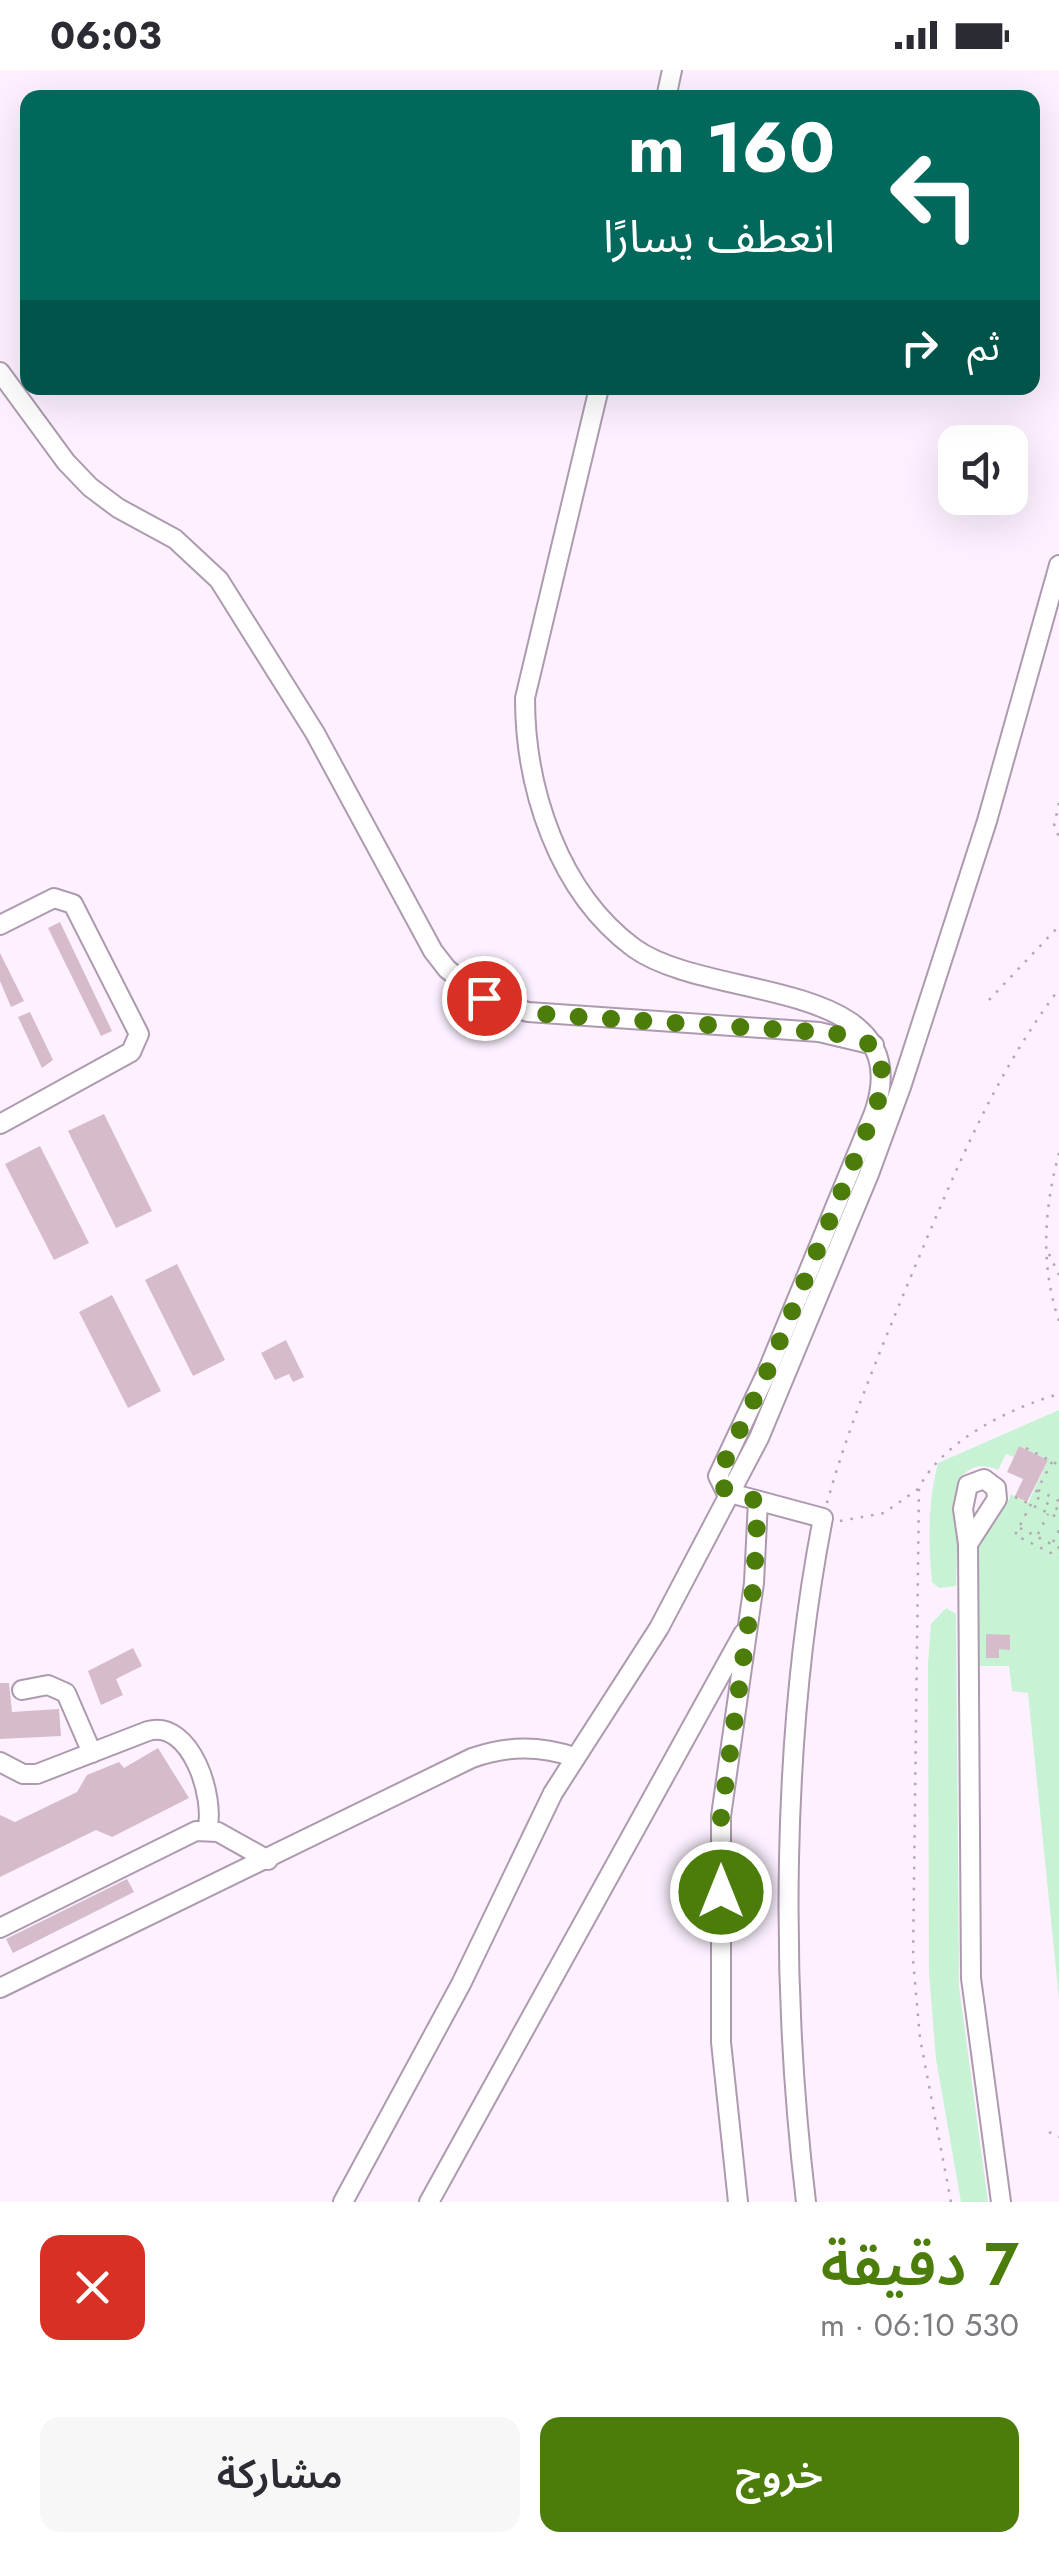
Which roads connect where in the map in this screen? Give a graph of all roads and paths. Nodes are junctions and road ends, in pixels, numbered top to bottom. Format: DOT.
graph roads {
  1 [pos="0,372"];
  2 [pos="597,395"];
  3 [pos="1059,564"];
  4 [pos="1059,804"];
  5 [pos="1059,837"];
  6 [pos="0,926"];
  7 [pos="1059,926"];
  8 [pos="1059,989"];
  9 [pos="989,1000"];
  10 [pos="876,1046"];
  11 [pos="0,1124"];
  12 [pos="1059,1153"];
  13 [pos="1046,1248"];
  14 [pos="1059,1274"];
  15 [pos="1059,1321"];
  16 [pos="1059,1394"];
  17 [pos="1026,1448"];
  18 [pos="1052,1462"];
  19 [pos="1059,1465"];
  20 [pos="918,1488"];
  21 [pos="996,1488"];
  22 [pos="1038,1490"];
  23 [pos="1059,1491"];
  24 [pos="733,1494"];
  25 [pos="1057,1500"];
  26 [pos="758,1501"];
  27 [pos="1031,1504"];
  28 [pos="1059,1510"];
  29 [pos="1048,1512"];
  30 [pos="823,1518"];
  31 [pos="1059,1518"];
  32 [pos="1019,1528"];
  33 [pos="1059,1530"];
  34 [pos="1036,1536"];
  35 [pos="968,1544"];
  36 [pos="1051,1544"];
  37 [pos="1059,1548"];
  38 [pos="1059,1557"];
  39 [pos="749,1623"];
  40 [pos="22,1690"];
  41 [pos="92,1753"];
  42 [pos="574,1756"];
  43 [pos="0,1762"];
  44 [pos="207,1831"];
  45 [pos="268,1860"];
  46 [pos="0,1928"];
  47 [pos="0,1988"];
  48 [pos="1049,2132"];
  49 [pos="1059,2138"];
  50 [pos="344,2202"];
  51 [pos="429,2202"];
  52 [pos="738,2202"];
  53 [pos="806,2202"];
  54 [pos="952,2202"];
  55 [pos="1001,2202"];
  1 -- 10 [label="street"];
  2 -- 10 [label="street"];
  3 -- 24 [label="street"];
  4 -- 5 [label="path"];
  6 -- 11 [label="street"];
  7 -- 9 [label="path"];
  8 -- 30 [label="path"];
  10 -- 24 [label="street"];
  12 -- 13 [label="path"];
  13 -- 14 [label="path"];
  13 -- 15 [label="path"];
  16 -- 20 [label="path"];
  17 -- 18 [label="path"];
  18 -- 19 [label="path"];
  18 -- 22 [label="path"];
  20 -- 30 [label="path"];
  20 -- 54 [label="path"];
  21 -- 27 [label="path"];
  21 -- 35 [label="street"];
  21 -- 35 [label="street"];
  22 -- 25 [label="path"];
  22 -- 28 [label="path"];
  23 -- 25 [label="path"];
  24 -- 26 [label="street"];
  24 -- 42 [label="street"];
  26 -- 30 [label="street"];
  26 -- 39 [label="street"];
  27 -- 29 [label="path"];
  27 -- 32 [label="path"];
  29 -- 31 [label="path"];
  29 -- 34 [label="path"];
  30 -- 53 [label="street"];
  32 -- 34 [label="path"];
  32 -- 38 [label="path"];
  33 -- 36 [label="path"];
  34 -- 36 [label="path"];
  35 -- 55 [label="street"];
  36 -- 37 [label="path"];
  39 -- 51 [label="street"];
  39 -- 52 [label="street"];
  40 -- 41 [label="street"];
  41 -- 43 [label="street"];
  41 -- 44 [label="street"];
  42 -- 45 [label="street"];
  42 -- 50 [label="street"];
  44 -- 45 [label="street"];
  44 -- 46 [label="street"];
  45 -- 47 [label="street"];
  48 -- 49 [label="path"];
}
